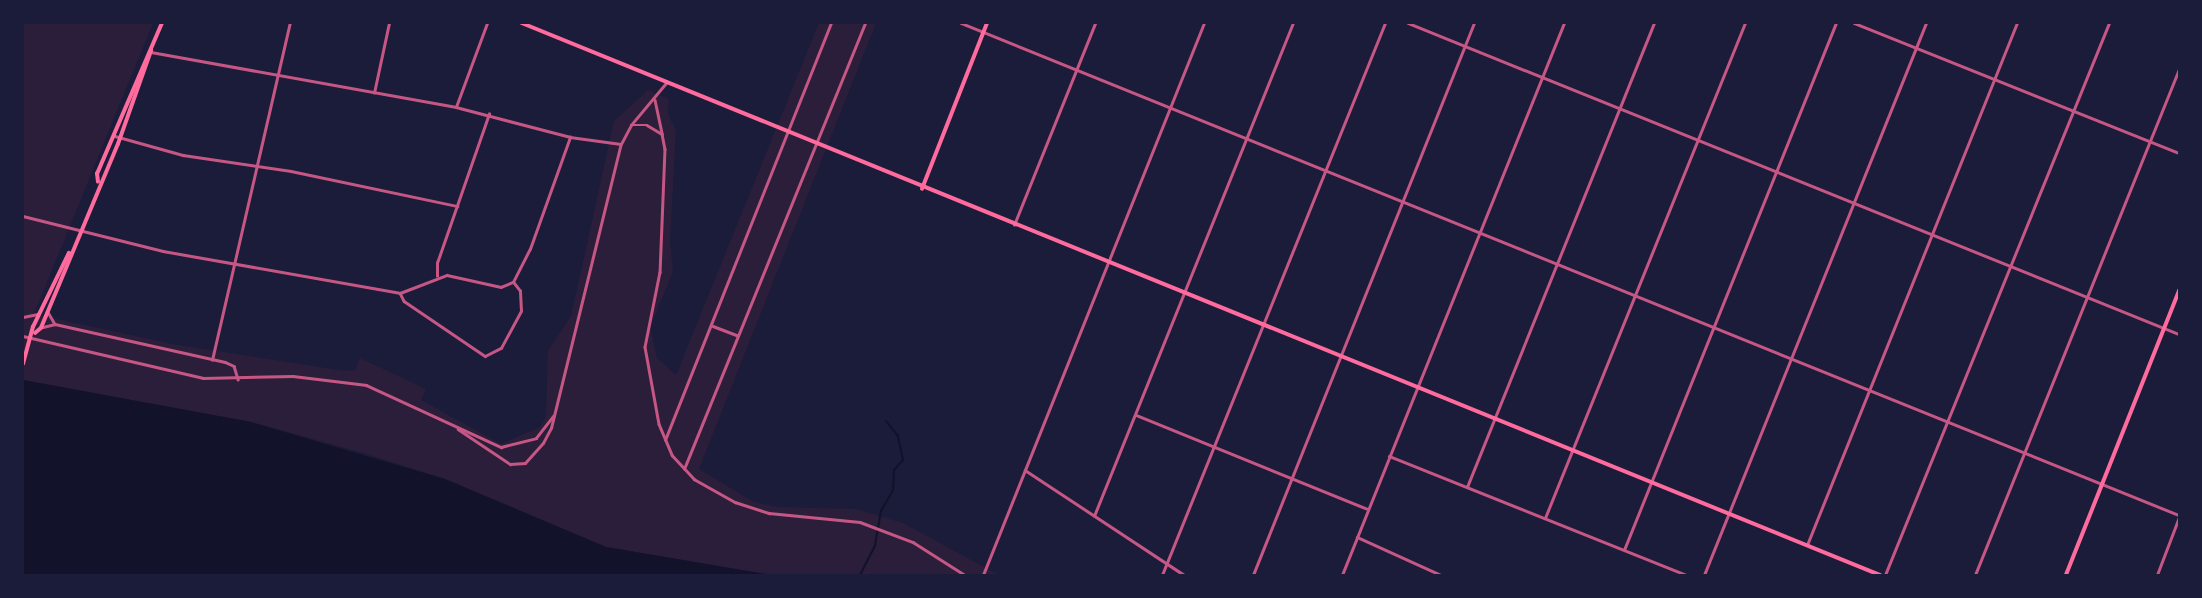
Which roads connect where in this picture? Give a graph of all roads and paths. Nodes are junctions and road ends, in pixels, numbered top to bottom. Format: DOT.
graph roads {
  1 [pos="162,23"];
  2 [pos="290,23"];
  3 [pos="389,23"];
  4 [pos="487,23"];
  5 [pos="522,23"];
  6 [pos="831,23"];
  7 [pos="865,23"];
  8 [pos="961,23"];
  9 [pos="987,23"];
  10 [pos="1095,23"];
  11 [pos="1205,23"];
  12 [pos="1293,23"];
  13 [pos="1385,23"];
  14 [pos="1408,23"];
  15 [pos="1474,23"];
  16 [pos="1564,23"];
  17 [pos="1654,23"];
  18 [pos="1745,23"];
  19 [pos="1836,23"];
  20 [pos="1854,23"];
  21 [pos="1927,23"];
  22 [pos="2017,23"];
  23 [pos="2109,23"];
  24 [pos="983,32"];
  25 [pos="1465,45"];
  26 [pos="1916,48"];
  27 [pos="151,51"];
  28 [pos="2179,69"];
  29 [pos="1076,70"];
  30 [pos="277,76"];
  31 [pos="1541,77"];
  32 [pos="1994,79"];
  33 [pos="667,82"];
  34 [pos="374,93"];
  35 [pos="654,98"];
  36 [pos="456,107"];
  37 [pos="1170,108"];
  38 [pos="1619,108"];
  39 [pos="2073,111"];
  40 [pos="489,114"];
  41 [pos="631,125"];
  42 [pos="789,132"];
  43 [pos="662,134"];
  44 [pos="113,135"];
  45 [pos="570,137"];
  46 [pos="120,138"];
  47 [pos="1247,139"];
  48 [pos="1698,140"];
  49 [pos="2150,142"];
  50 [pos="816,143"];
  51 [pos="621,144"];
  52 [pos="2179,153"];
  53 [pos="257,166"];
  54 [pos="1326,170"];
  55 [pos="1775,171"];
  56 [pos="98,182"];
  57 [pos="922,188"];
  58 [pos="1402,201"];
  59 [pos="1853,202"];
  60 [pos="457,206"];
  61 [pos="23,216"];
  62 [pos="1014,225"];
  63 [pos="79,230"];
  64 [pos="1479,233"];
  65 [pos="1930,234"];
  66 [pos="69,253"];
  67 [pos="234,262"];
  68 [pos="1108,263"];
  69 [pos="1557,263"];
  70 [pos="2009,265"];
  71 [pos="437,276"];
  72 [pos="513,282"];
  73 [pos="2179,291"];
  74 [pos="400,293"];
  75 [pos="1185,294"];
  76 [pos="1635,295"];
  77 [pos="2087,296"];
  78 [pos="48,312"];
  79 [pos="39,313"];
  80 [pos="24,317"];
  81 [pos="55,324"];
  82 [pos="712,326"];
  83 [pos="1262,326"];
  84 [pos="33,327"];
  85 [pos="1712,327"];
  86 [pos="41,328"];
  87 [pos="2165,328"];
  88 [pos="35,333"];
  89 [pos="2179,334"];
  90 [pos="737,335"];
  91 [pos="23,336"];
  92 [pos="1340,357"];
  93 [pos="1791,358"];
  94 [pos="212,360"];
  95 [pos="23,364"];
  96 [pos="237,379"];
  97 [pos="1416,388"];
  98 [pos="1868,389"];
  99 [pos="554,413"];
  100 [pos="1136,415"];
  101 [pos="1495,420"];
  102 [pos="1947,421"];
  103 [pos="458,429"];
  104 [pos="665,440"];
  105 [pos="1214,446"];
  106 [pos="1572,451"];
  107 [pos="2024,452"];
  108 [pos="1389,456"];
  109 [pos="684,469"];
  110 [pos="1025,470"];
  111 [pos="1292,478"];
  112 [pos="1650,482"];
  113 [pos="2102,483"];
  114 [pos="1467,487"];
  115 [pos="1368,509"];
  116 [pos="1728,514"];
  117 [pos="1094,516"];
  118 [pos="2179,516"];
  119 [pos="1545,518"];
  120 [pos="1357,537"];
  121 [pos="1807,545"];
  122 [pos="1624,550"];
  123 [pos="1167,565"];
  124 [pos="965,575"];
  125 [pos="983,575"];
  126 [pos="1163,575"];
  127 [pos="1184,575"];
  128 [pos="1253,575"];
  129 [pos="1342,575"];
  130 [pos="1441,575"];
  131 [pos="1687,575"];
  132 [pos="1704,575"];
  133 [pos="1883,575"];
  134 [pos="1975,575"];
  135 [pos="2066,575"];
  136 [pos="2157,575"];
  1 -- 27 [label="main road"];
  2 -- 30 [label="street"];
  3 -- 34 [label="street"];
  4 -- 36 [label="street"];
  5 -- 33 [label="main road"];
  6 -- 42 [label="street"];
  7 -- 50 [label="street"];
  8 -- 24 [label="street"];
  9 -- 24 [label="main road"];
  10 -- 29 [label="street"];
  11 -- 37 [label="street"];
  12 -- 47 [label="street"];
  13 -- 54 [label="street"];
  14 -- 25 [label="street"];
  15 -- 25 [label="street"];
  16 -- 31 [label="street"];
  17 -- 38 [label="street"];
  18 -- 48 [label="street"];
  19 -- 55 [label="street"];
  20 -- 26 [label="street"];
  21 -- 26 [label="street"];
  22 -- 32 [label="street"];
  23 -- 39 [label="street"];
  24 -- 29 [label="street"];
  24 -- 57 [label="main road"];
  25 -- 31 [label="street"];
  25 -- 58 [label="street"];
  26 -- 32 [label="street"];
  26 -- 59 [label="street"];
  27 -- 30 [label="street"];
  27 -- 44 [label="main road"];
  27 -- 46 [label="main road"];
  28 -- 49 [label="street"];
  29 -- 37 [label="street"];
  29 -- 62 [label="street"];
  30 -- 34 [label="street"];
  30 -- 53 [label="street"];
  31 -- 38 [label="street"];
  31 -- 64 [label="street"];
  32 -- 39 [label="street"];
  32 -- 65 [label="street"];
  33 -- 35 [label="street"];
  33 -- 42 [label="main road"];
  34 -- 36 [label="street"];
  35 -- 41 [label="street"];
  35 -- 43 [label="street"];
  36 -- 40 [label="street"];
  37 -- 47 [label="street"];
  37 -- 68 [label="street"];
  38 -- 48 [label="street"];
  38 -- 69 [label="street"];
  39 -- 49 [label="street"];
  39 -- 70 [label="street"];
  40 -- 45 [label="street"];
  40 -- 60 [label="street"];
  41 -- 43 [label="street"];
  41 -- 51 [label="street"];
  42 -- 50 [label="main road"];
  42 -- 82 [label="street"];
  43 -- 104 [label="street"];
  44 -- 46 [label="street"];
  44 -- 56 [label="main road"];
  45 -- 51 [label="street"];
  45 -- 72 [label="street"];
  46 -- 53 [label="street"];
  46 -- 56 [label="main road"];
  47 -- 54 [label="street"];
  47 -- 75 [label="street"];
  48 -- 55 [label="street"];
  48 -- 76 [label="street"];
  49 -- 52 [label="street"];
  49 -- 77 [label="street"];
  50 -- 57 [label="main road"];
  50 -- 90 [label="street"];
  51 -- 99 [label="street"];
  53 -- 60 [label="street"];
  53 -- 67 [label="street"];
  54 -- 58 [label="street"];
  54 -- 83 [label="street"];
  55 -- 59 [label="street"];
  55 -- 85 [label="street"];
  56 -- 63 [label="main road"];
  57 -- 62 [label="main road"];
  58 -- 64 [label="street"];
  58 -- 92 [label="street"];
  59 -- 65 [label="street"];
  59 -- 93 [label="street"];
  60 -- 71 [label="street"];
  61 -- 63 [label="street"];
  62 -- 68 [label="main road"];
  63 -- 66 [label="main road"];
  63 -- 67 [label="street"];
  64 -- 69 [label="street"];
  64 -- 97 [label="street"];
  65 -- 70 [label="street"];
  65 -- 98 [label="street"];
  66 -- 78 [label="main road"];
  66 -- 79 [label="main road"];
  67 -- 74 [label="street"];
  67 -- 94 [label="street"];
  68 -- 75 [label="main road"];
  68 -- 110 [label="street"];
  69 -- 76 [label="street"];
  69 -- 101 [label="street"];
  70 -- 77 [label="street"];
  70 -- 102 [label="street"];
  71 -- 72 [label="street"];
  71 -- 74 [label="street"];
  72 -- 74 [label="street"];
  73 -- 87 [label="main road"];
  75 -- 83 [label="main road"];
  75 -- 100 [label="street"];
  76 -- 85 [label="street"];
  76 -- 106 [label="street"];
  77 -- 87 [label="street"];
  77 -- 107 [label="street"];
  78 -- 81 [label="street"];
  78 -- 86 [label="main road"];
  79 -- 80 [label="street"];
  79 -- 84 [label="main road"];
  80 -- 84 [label="street"];
  81 -- 86 [label="street"];
  81 -- 94 [label="street"];
  82 -- 90 [label="street"];
  82 -- 104 [label="street"];
  83 -- 92 [label="main road"];
  83 -- 105 [label="street"];
  84 -- 88 [label="main road"];
  85 -- 93 [label="street"];
  85 -- 112 [label="street"];
  86 -- 88 [label="main road"];
  87 -- 89 [label="street"];
  87 -- 113 [label="main road"];
  88 -- 95 [label="main road"];
  90 -- 109 [label="street"];
  91 -- 96 [label="street"];
  92 -- 97 [label="main road"];
  92 -- 111 [label="street"];
  93 -- 98 [label="street"];
  93 -- 116 [label="street"];
  94 -- 96 [label="street"];
  96 -- 103 [label="street"];
  97 -- 101 [label="main road"];
  97 -- 108 [label="street"];
  98 -- 102 [label="street"];
  98 -- 121 [label="street"];
  99 -- 103 [label="street"];
  99 -- 103 [label="street"];
  100 -- 105 [label="street"];
  100 -- 117 [label="street"];
  101 -- 106 [label="main road"];
  101 -- 114 [label="street"];
  102 -- 107 [label="street"];
  102 -- 133 [label="street"];
  104 -- 109 [label="street"];
  105 -- 111 [label="street"];
  105 -- 123 [label="street"];
  106 -- 112 [label="main road"];
  106 -- 119 [label="street"];
  107 -- 113 [label="street"];
  107 -- 134 [label="street"];
  108 -- 114 [label="street"];
  108 -- 115 [label="street"];
  109 -- 124 [label="street"];
  110 -- 117 [label="street"];
  110 -- 125 [label="street"];
  111 -- 115 [label="street"];
  111 -- 128 [label="street"];
  112 -- 116 [label="main road"];
  112 -- 122 [label="street"];
  113 -- 118 [label="street"];
  113 -- 135 [label="main road"];
  114 -- 119 [label="street"];
  115 -- 120 [label="street"];
  116 -- 121 [label="main road"];
  116 -- 132 [label="street"];
  117 -- 123 [label="street"];
  118 -- 136 [label="street"];
  119 -- 122 [label="street"];
  120 -- 129 [label="street"];
  120 -- 130 [label="street"];
  121 -- 133 [label="main road"];
  122 -- 131 [label="street"];
  123 -- 126 [label="street"];
  123 -- 127 [label="street"];
}
